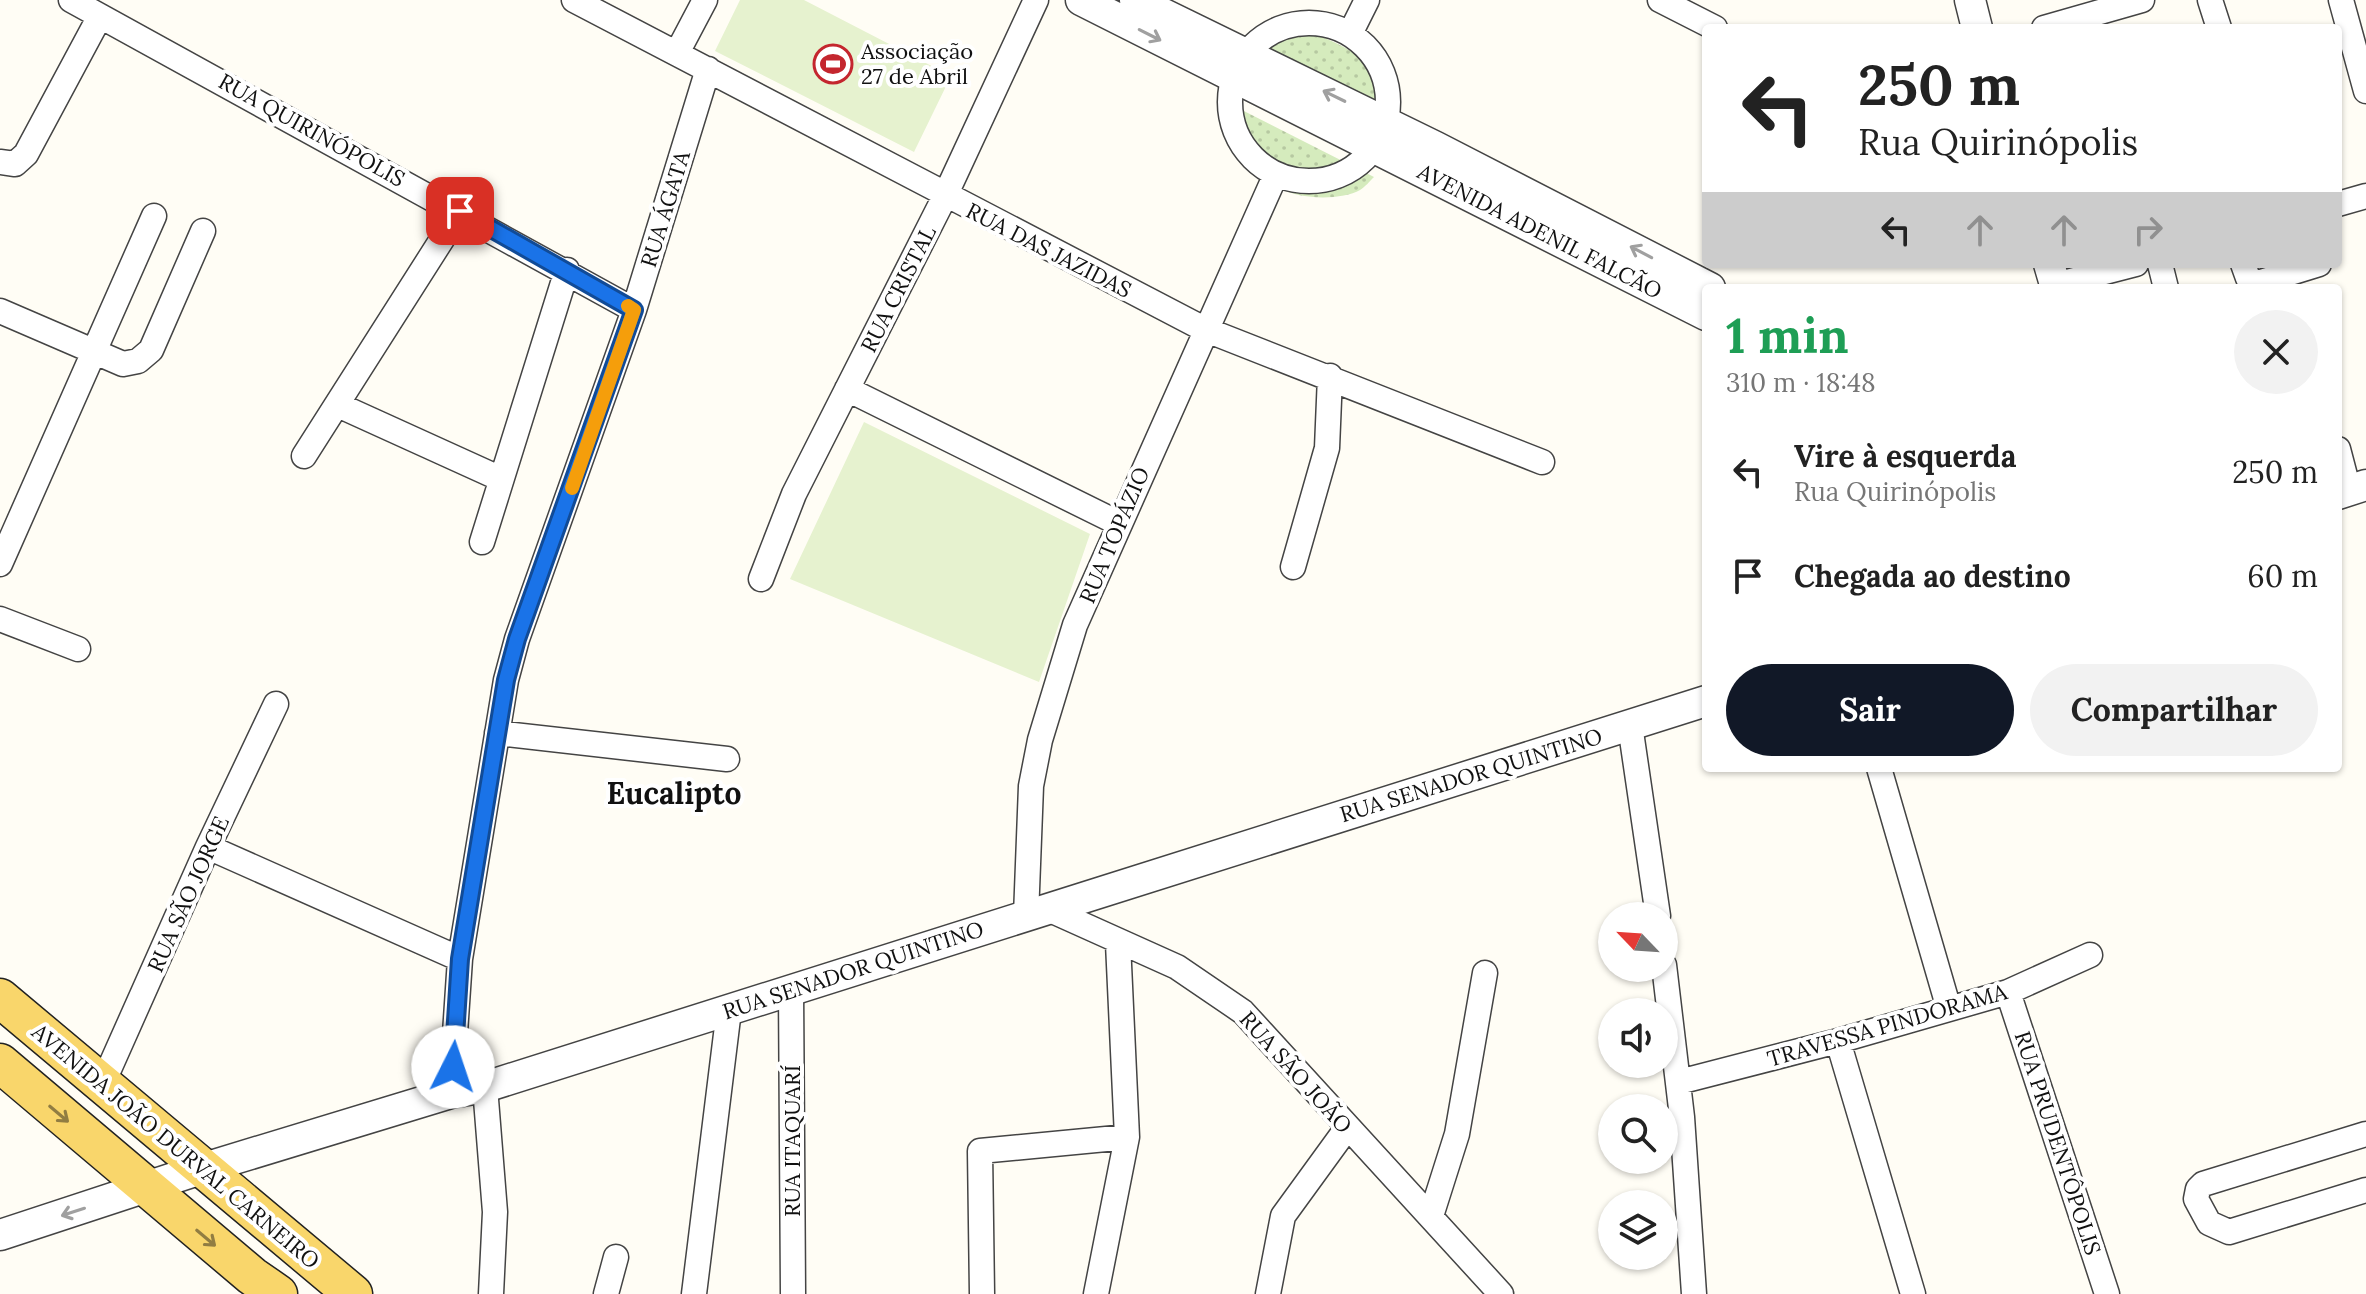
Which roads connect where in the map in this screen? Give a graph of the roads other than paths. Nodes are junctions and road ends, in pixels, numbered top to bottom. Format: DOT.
graph roads {
  1 [pos="71,0"];
  2 [pos="574,0"];
  3 [pos="705,0"];
  4 [pos="1036,0"];
  5 [pos="1081,0"];
  6 [pos="1135,0"];
  7 [pos="1367,0"];
  8 [pos="1660,0"];
  9 [pos="1970,0"];
  10 [pos="2142,0"];
  11 [pos="2210,0"];
  12 [pos="2341,0"];
  13 [pos="2088,15"];
  14 [pos="100,16"];
  15 [pos="1707,24"];
  16 [pos="1976,24"];
  17 [pos="2058,24"];
  18 [pos="2218,24"];
  19 [pos="1350,34"];
  20 [pos="677,53"];
  21 [pos="1240,66"];
  22 [pos="708,69"];
  23 [pos="2366,91"];
  24 [pos="1379,135"];
  25 [pos="3,163"];
  26 [pos="1276,174"];
  27 [pos="945,196"];
  28 [pos="2366,196"];
  29 [pos="2342,203"];
  30 [pos="460,211"];
  31 [pos="154,216"];
  32 [pos="1548,219"];
  33 [pos="203,231"];
  34 [pos="2114,268"];
  35 [pos="2244,268"];
  36 [pos="2313,268"];
  37 [pos="567,270"];
  38 [pos="2053,279"];
  39 [pos="2293,282"];
  40 [pos="1702,285"];
  41 [pos="634,310"];
  42 [pos="0,311"];
  43 [pos="1702,313"];
  44 [pos="1204,329"];
  45 [pos="92,352"];
  46 [pos="1330,376"];
  47 [pos="847,389"];
  48 [pos="338,405"];
  49 [pos="304,456"];
  50 [pos="2342,458"];
  51 [pos="1542,462"];
  52 [pos="501,479"];
  53 [pos="2357,490"];
  54 [pos="1118,523"];
  55 [pos="482,542"];
  56 [pos="0,564"];
  57 [pos="1293,567"];
  58 [pos="761,579"];
  59 [pos="0,619"];
  60 [pos="78,649"];
  61 [pos="1702,702"];
  62 [pos="276,704"];
  63 [pos="1630,725"];
  64 [pos="497,733"];
  65 [pos="727,759"];
  66 [pos="1880,772"];
  67 [pos="208,847"];
  68 [pos="1656,902"];
  69 [pos="1037,913"];
  70 [pos="1118,943"];
  71 [pos="2090,955"];
  72 [pos="460,959"];
  73 [pos="1485,973"];
  74 [pos="1666,982"];
  75 [pos="791,988"];
  76 [pos="2008,992"];
  77 [pos="0,998"];
  78 [pos="1949,1009"];
  79 [pos="729,1010"];
  80 [pos="1838,1041"];
  81 [pos="0,1063"];
  82 [pos="1679,1082"];
  83 [pos="102,1085"];
  84 [pos="485,1087"];
  85 [pos="451,1093"];
  86 [pos="1347,1128"];
  87 [pos="2366,1134"];
  88 [pos="1127,1137"];
  89 [pos="201,1169"];
  90 [pos="147,1188"];
  91 [pos="2366,1190"];
  92 [pos="1431,1216"];
  93 [pos="0,1235"];
  94 [pos="616,1257"];
  95 [pos="256,1288"];
  96 [pos="353,1294"];
  97 [pos="491,1294"];
  98 [pos="606,1294"];
  99 [pos="694,1294"];
  100 [pos="793,1294"];
  101 [pos="982,1294"];
  102 [pos="1096,1294"];
  103 [pos="1268,1294"];
  104 [pos="1501,1294"];
  105 [pos="1694,1294"];
  106 [pos="1913,1294"];
  107 [pos="2107,1294"];
  1 -- 14 [label="street, RUA QUIRINÓPOLIS"];
  2 -- 20 [label="street, RUA DAS JAZIDAS"];
  3 -- 20 [label="street"];
  4 -- 27 [label="street, RUA CRISTAL"];
  5 -- 21 [label="street, AVENIDA ADENIL FALCÃO, one-way"];
  6 -- 21 [label="street, AVENIDA ADENIL FALCÃO"];
  7 -- 19 [label="street"];
  8 -- 15 [label="street"];
  9 -- 16 [label="street"];
  10 -- 13 [label="street"];
  11 -- 18 [label="street"];
  12 -- 23 [label="street"];
  13 -- 17 [label="street"];
  14 -- 25 [label="street"];
  14 -- 30 [label="street, RUA QUIRINÓPOLIS"];
  19 -- 21 [label="street"];
  19 -- 24 [label="street"];
  20 -- 22 [label="street, RUA DAS JAZIDAS"];
  21 -- 24 [label="street, AVENIDA ADENIL FALCÃO"];
  21 -- 26 [label="street"];
  22 -- 27 [label="street, RUA DAS JAZIDAS"];
  22 -- 41 [label="street, RUA ÁGATA"];
  24 -- 26 [label="street"];
  24 -- 32 [label="street, AVENIDA ADENIL FALCÃO"];
  26 -- 44 [label="street, RUA TOPÁZIO"];
  27 -- 44 [label="street, RUA DAS JAZIDAS"];
  27 -- 47 [label="street, RUA CRISTAL"];
  28 -- 29 [label="street"];
  30 -- 37 [label="street, RUA QUIRINÓPOLIS"];
  30 -- 48 [label="street"];
  31 -- 45 [label="street"];
  40 -- 32 [label="street, AVENIDA ADENIL FALCÃO, one-way"];
  32 -- 43 [label="street, AVENIDA ADENIL FALCÃO"];
  33 -- 45 [label="street"];
  34 -- 38 [label="street"];
  35 -- 39 [label="street"];
  36 -- 39 [label="street"];
  37 -- 41 [label="street, RUA QUIRINÓPOLIS"];
  37 -- 52 [label="street"];
  41 -- 64 [label="street, RUA ÁGATA"];
  42 -- 45 [label="street"];
  44 -- 46 [label="street, RUA DAS JAZIDAS"];
  44 -- 54 [label="street, RUA TOPÁZIO"];
  45 -- 56 [label="street"];
  46 -- 51 [label="street, RUA DAS JAZIDAS"];
  46 -- 57 [label="street"];
  47 -- 54 [label="street"];
  47 -- 58 [label="street, RUA CRISTAL"];
  48 -- 49 [label="street"];
  48 -- 52 [label="street"];
  50 -- 53 [label="street"];
  52 -- 55 [label="street"];
  54 -- 69 [label="street, RUA TOPÁZIO"];
  59 -- 60 [label="street"];
  61 -- 63 [label="street, RUA SENADOR QUINTINO"];
  62 -- 67 [label="street, RUA SÃO JORGE"];
  63 -- 68 [label="street"];
  63 -- 69 [label="street, RUA SENADOR QUINTINO"];
  64 -- 65 [label="street"];
  64 -- 72 [label="street, RUA ÁGATA"];
  66 -- 78 [label="street"];
  67 -- 72 [label="street"];
  67 -- 83 [label="street, RUA SÃO JORGE"];
  69 -- 70 [label="street, RUA SÃO JOÃO"];
  69 -- 75 [label="street, RUA SENADOR QUINTINO"];
  70 -- 86 [label="street, RUA SÃO JOÃO"];
  70 -- 88 [label="street"];
  71 -- 76 [label="street, TRAVESSA PINDORAMA"];
  72 -- 85 [label="street, RUA ÁGATA"];
  73 -- 92 [label="street"];
  74 -- 82 [label="street"];
  75 -- 79 [label="street, RUA SENADOR QUINTINO"];
  75 -- 100 [label="street, RUA ITAQUARÍ"];
  76 -- 78 [label="street, TRAVESSA PINDORAMA"];
  76 -- 107 [label="street, RUA PRUDENTÔPOLIS"];
  77 -- 83 [label="main road, AVENIDA JOÃO DURVAL CARNEIRO"];
  78 -- 80 [label="street, TRAVESSA PINDORAMA"];
  79 -- 84 [label="street, RUA SENADOR QUINTINO"];
  79 -- 99 [label="street"];
  80 -- 82 [label="street, TRAVESSA PINDORAMA"];
  80 -- 106 [label="street"];
  81 -- 90 [label="main road, one-way"];
  82 -- 105 [label="street"];
  83 -- 89 [label="main road, AVENIDA JOÃO DURVAL CARNEIRO"];
  84 -- 85 [label="street, RUA SENADOR QUINTINO"];
  84 -- 97 [label="street"];
  85 -- 89 [label="street, RUA SENADOR QUINTINO"];
  86 -- 92 [label="street, RUA SÃO JOÃO"];
  86 -- 103 [label="street"];
  87 -- 91 [label="street"];
  88 -- 101 [label="street"];
  88 -- 102 [label="street"];
  89 -- 90 [label="street, RUA SENADOR QUINTINO"];
  89 -- 96 [label="main road, AVENIDA JOÃO DURVAL CARNEIRO"];
  90 -- 93 [label="street, RUA SENADOR QUINTINO, one-way"];
  90 -- 95 [label="main road, one-way"];
  92 -- 104 [label="street, RUA SÃO JOÃO"];
  94 -- 98 [label="street"];
}
